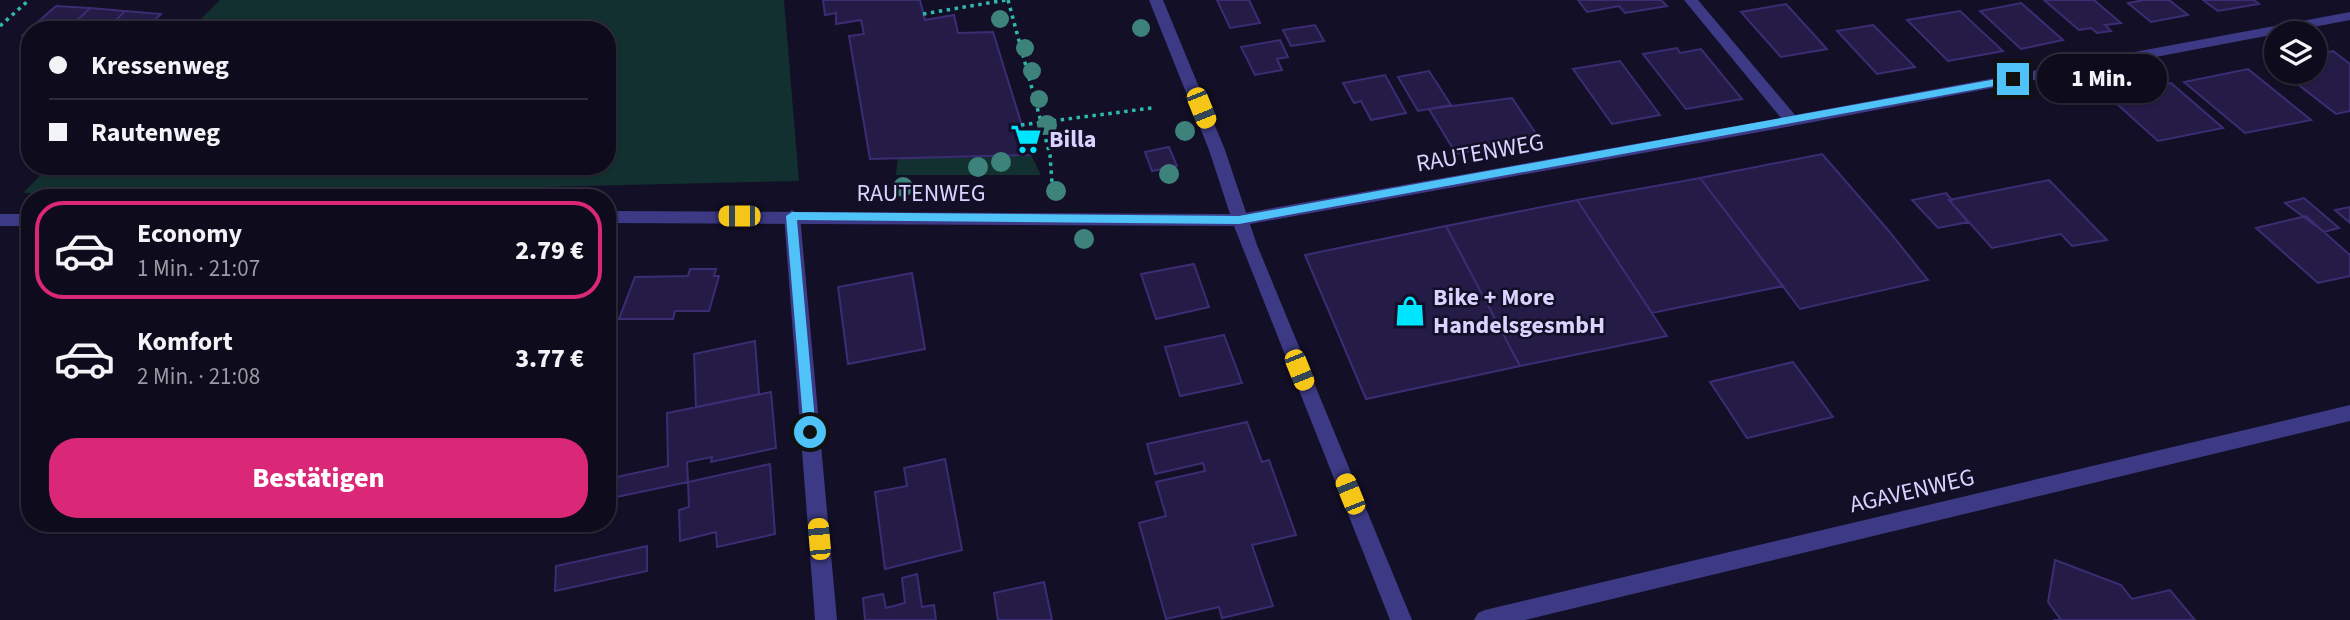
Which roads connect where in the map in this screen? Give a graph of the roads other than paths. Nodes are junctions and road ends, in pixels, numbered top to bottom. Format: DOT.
graph roads {
  1 [pos="1156,0"];
  2 [pos="1690,0"];
  3 [pos="2350,16"];
  4 [pos="1792,121"];
  5 [pos="792,216"];
  6 [pos="616,217"];
  7 [pos="0,220"];
  8 [pos="21,220"];
  9 [pos="1239,220"];
  10 [pos="2350,413"];
  11 [pos="825,620"];
  12 [pos="1401,620"];
  13 [pos="1485,620"];
  1 -- 9 [label="street"];
  2 -- 4 [label="street"];
  3 -- 4 [label="street, RAUTENWEG"];
  4 -- 9 [label="street, RAUTENWEG"];
  5 -- 6 [label="street, RAUTENWEG"];
  5 -- 9 [label="street, RAUTENWEG"];
  5 -- 11 [label="street"];
  7 -- 8 [label="street"];
  9 -- 12 [label="street"];
  10 -- 13 [label="street, AGAVENWEG"];
}
